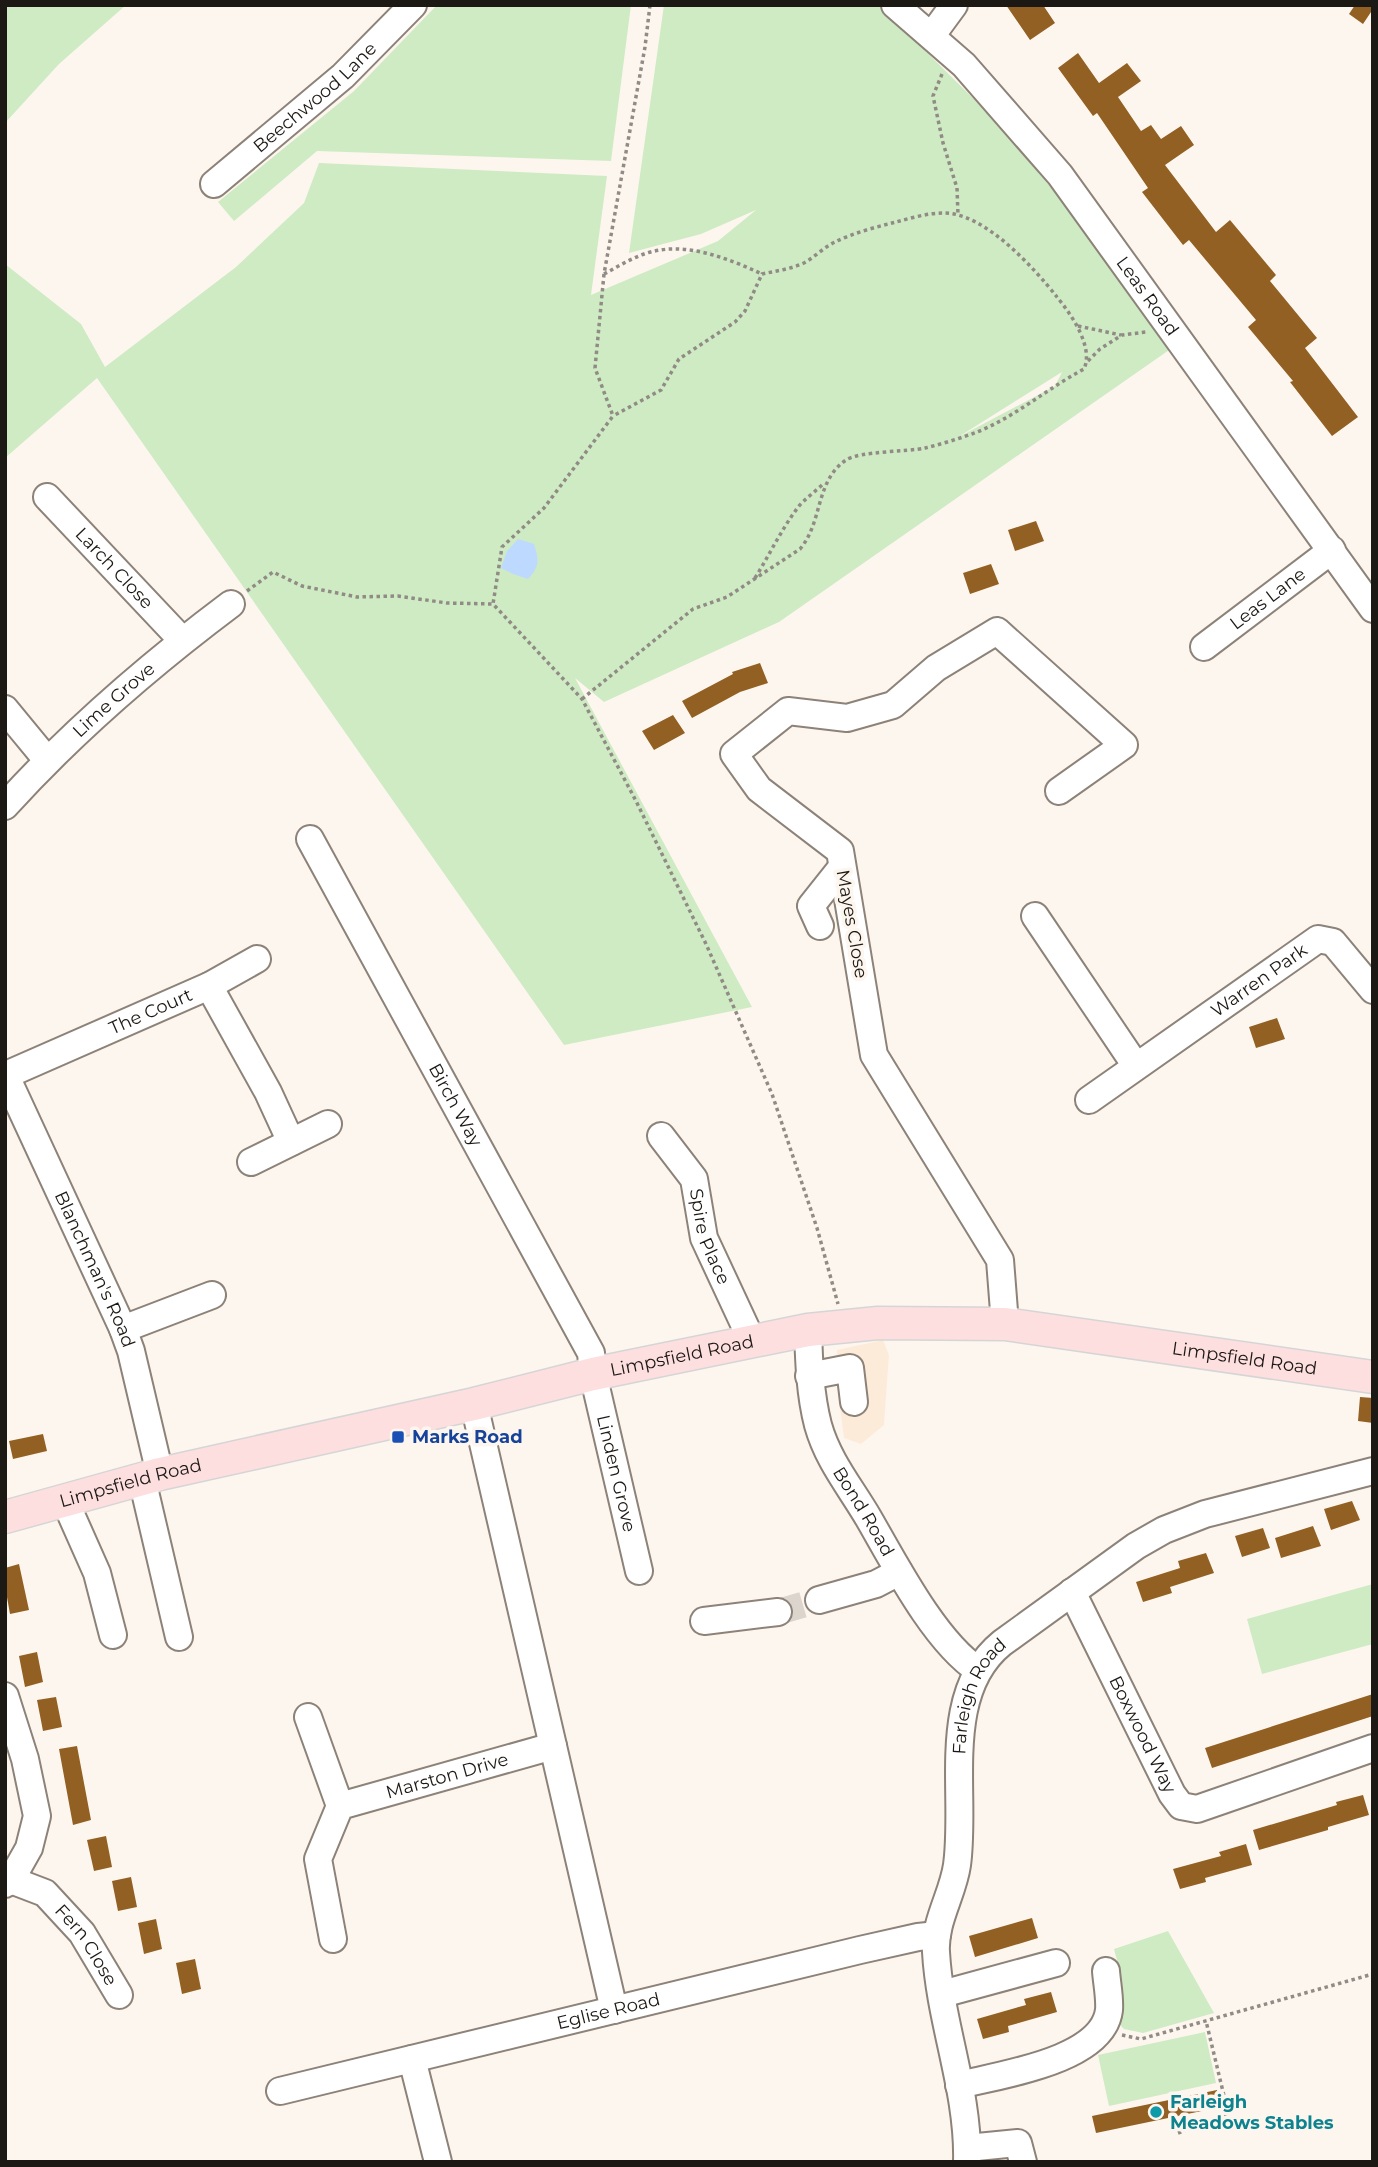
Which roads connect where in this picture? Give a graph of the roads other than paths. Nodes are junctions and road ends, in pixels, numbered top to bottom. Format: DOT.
graph roads {
  1 [pos="413,5"];
  2 [pos="895,5"];
  3 [pos="954,5"];
  4 [pos="932,35"];
  5 [pos="214,184"];
  6 [pos="47,497"];
  7 [pos="1332,550"];
  8 [pos="231,604"];
  9 [pos="1373,609"];
  10 [pos="182,640"];
  11 [pos="1204,647"];
  12 [pos="5,709"];
  13 [pos="47,760"];
  14 [pos="1059,791"];
  15 [pos="5,806"];
  16 [pos="310,839"];
  17 [pos="842,867"];
  18 [pos="1035,916"];
  19 [pos="820,926"];
  20 [pos="257,960"];
  21 [pos="209,986"];
  22 [pos="1373,990"];
  23 [pos="1136,1066"];
  24 [pos="6,1074"];
  25 [pos="1089,1100"];
  26 [pos="328,1124"];
  27 [pos="662,1136"];
  28 [pos="291,1142"];
  29 [pos="251,1162"];
  30 [pos="212,1295"];
  31 [pos="1005,1324"];
  32 [pos="123,1329"];
  33 [pos="808,1330"];
  34 [pos="752,1341"];
  35 [pos="593,1374"];
  36 [pos="809,1376"];
  37 [pos="1373,1377"];
  38 [pos="855,1402"];
  39 [pos="474,1404"];
  40 [pos="1373,1471"];
  41 [pos="151,1476"];
  42 [pos="65,1501"];
  43 [pos="5,1517"];
  44 [pos="639,1572"];
  45 [pos="899,1572"];
  46 [pos="1072,1592"];
  47 [pos="819,1600"];
  48 [pos="778,1612"];
  49 [pos="704,1621"];
  50 [pos="113,1635"];
  51 [pos="179,1637"];
  52 [pos="978,1670"];
  53 [pos="5,1696"];
  54 [pos="307,1717"];
  55 [pos="553,1746"];
  56 [pos="1373,1748"];
  57 [pos="340,1806"];
  58 [pos="8,1882"];
  59 [pos="937,1935"];
  60 [pos="333,1939"];
  61 [pos="1056,1963"];
  62 [pos="1106,1971"];
  63 [pos="942,1994"];
  64 [pos="119,1995"];
  65 [pos="614,2010"];
  66 [pos="412,2059"];
  67 [pos="959,2085"];
  68 [pos="280,2091"];
  69 [pos="967,2155"];
  70 [pos="439,2162"];
  71 [pos="1023,2162"];
  1 -- 5 [label="street, Beechwood Lane"];
  2 -- 4 [label="street, Leas Road"];
  3 -- 4 [label="street"];
  4 -- 7 [label="street, Leas Road"];
  6 -- 10 [label="street, Larch Close"];
  7 -- 9 [label="street, Leas Road"];
  7 -- 11 [label="street, Leas Lane"];
  8 -- 10 [label="street, Lime Grove"];
  10 -- 13 [label="street, Lime Grove"];
  12 -- 13 [label="street"];
  13 -- 15 [label="street, Lime Grove"];
  14 -- 17 [label="street, Mayes Close"];
  16 -- 35 [label="street, Birch Way"];
  17 -- 19 [label="street"];
  17 -- 31 [label="street, Mayes Close"];
  18 -- 23 [label="street"];
  20 -- 21 [label="street"];
  21 -- 24 [label="street, The Court"];
  21 -- 28 [label="street, The Court"];
  22 -- 23 [label="street, Warren Park"];
  23 -- 25 [label="street, Warren Park"];
  24 -- 32 [label="street, Blanchman's Road"];
  26 -- 28 [label="street"];
  27 -- 34 [label="street, Spire Place"];
  28 -- 29 [label="street"];
  30 -- 32 [label="street"];
  31 -- 33 [label="main road, Limpsfield Road"];
  31 -- 37 [label="main road, Limpsfield Road"];
  32 -- 41 [label="street, Blanchman's Road"];
  33 -- 34 [label="main road, Limpsfield Road"];
  33 -- 36 [label="street, Bond Road"];
  34 -- 35 [label="main road, Limpsfield Road"];
  35 -- 39 [label="main road, Limpsfield Road"];
  35 -- 44 [label="street, Linden Grove"];
  36 -- 38 [label="street"];
  36 -- 45 [label="street, Bond Road"];
  39 -- 41 [label="main road, Limpsfield Road"];
  39 -- 55 [label="street"];
  40 -- 46 [label="street, Farleigh Road"];
  41 -- 42 [label="main road, Limpsfield Road"];
  41 -- 51 [label="street, Blanchman's Road"];
  42 -- 43 [label="main road, Limpsfield Road"];
  42 -- 50 [label="street"];
  45 -- 47 [label="street"];
  45 -- 52 [label="street, Bond Road"];
  46 -- 52 [label="street, Farleigh Road"];
  46 -- 56 [label="street, Boxwood Way"];
  48 -- 49 [label="street"];
  52 -- 59 [label="street, Farleigh Road"];
  53 -- 58 [label="street"];
  54 -- 57 [label="street"];
  55 -- 57 [label="street, Marston Drive"];
  55 -- 65 [label="street"];
  57 -- 60 [label="street"];
  58 -- 64 [label="street, Fern Close"];
  59 -- 63 [label="street, Farleigh Road"];
  59 -- 65 [label="street, Eglise Road"];
  61 -- 63 [label="street"];
  62 -- 67 [label="street"];
  63 -- 67 [label="street, Farleigh Road"];
  65 -- 66 [label="street, Eglise Road"];
  66 -- 68 [label="street, Eglise Road"];
  66 -- 70 [label="street"];
  67 -- 69 [label="street, Farleigh Road"];
  69 -- 71 [label="street"];
}
